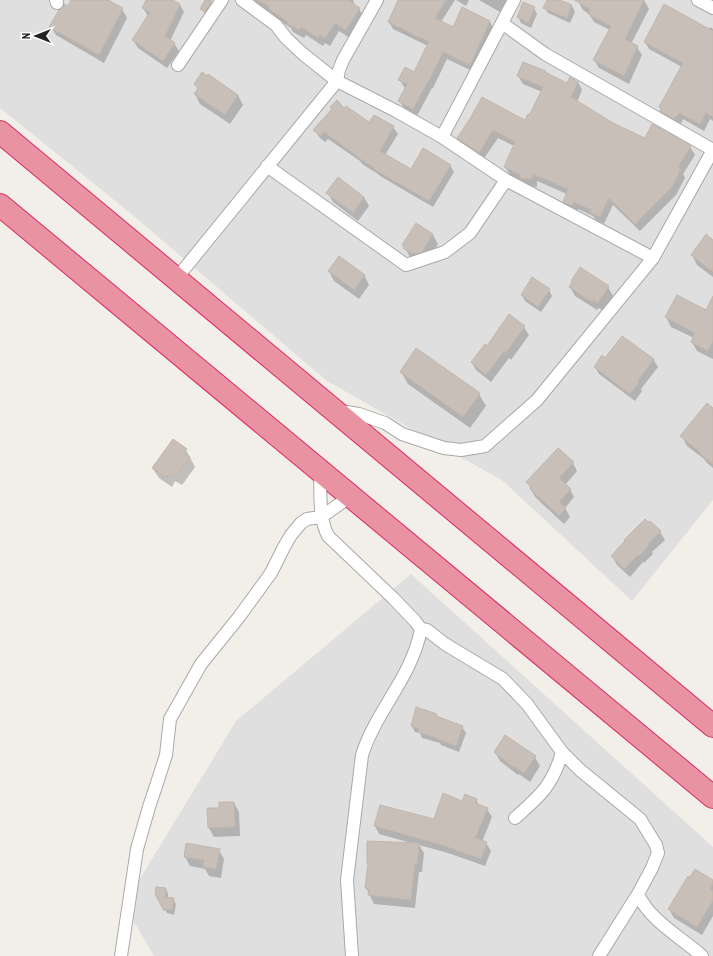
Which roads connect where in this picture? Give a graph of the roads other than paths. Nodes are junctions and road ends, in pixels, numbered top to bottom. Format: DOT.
graph roads {
  1 [pos="222,0"];
  2 [pos="242,0"];
  3 [pos="377,0"];
  4 [pos="514,0"];
  5 [pos="698,0"];
  6 [pos="713,8"];
  7 [pos="502,23"];
  8 [pos="178,65"];
  9 [pos="337,81"];
  10 [pos="0,132"];
  11 [pos="442,137"];
  12 [pos="713,150"];
  13 [pos="267,166"];
  14 [pos="506,180"];
  15 [pos="0,205"];
  16 [pos="653,258"];
  17 [pos="176,279"];
  18 [pos="333,410"];
  19 [pos="320,470"];
  20 [pos="351,496"];
  21 [pos="321,517"];
  22 [pos="421,630"];
  23 [pos="713,726"];
  24 [pos="562,752"];
  25 [pos="713,797"];
  26 [pos="515,818"];
  27 [pos="638,894"];
  28 [pos="121,956"];
  29 [pos="352,956"];
  30 [pos="599,956"];
  31 [pos="702,956"];
  1 -- 8 [label="street"];
  2 -- 9 [label="street"];
  3 -- 9 [label="street"];
  4 -- 7 [label="street"];
  5 -- 6 [label="street"];
  7 -- 11 [label="street"];
  7 -- 12 [label="street"];
  9 -- 11 [label="street"];
  9 -- 13 [label="street"];
  10 -- 17 [label="highway"];
  11 -- 14 [label="street"];
  12 -- 16 [label="street"];
  13 -- 14 [label="street"];
  13 -- 17 [label="street"];
  14 -- 16 [label="street"];
  15 -- 19 [label="highway"];
  16 -- 18 [label="street"];
  17 -- 18 [label="highway"];
  18 -- 23 [label="highway"];
  19 -- 20 [label="highway"];
  19 -- 21 [label="street"];
  20 -- 21 [label="street"];
  20 -- 25 [label="highway"];
  21 -- 22 [label="street"];
  21 -- 28 [label="street"];
  22 -- 24 [label="street"];
  22 -- 29 [label="street"];
  24 -- 26 [label="street"];
  24 -- 27 [label="street"];
  27 -- 30 [label="street"];
  27 -- 31 [label="street"];
}
